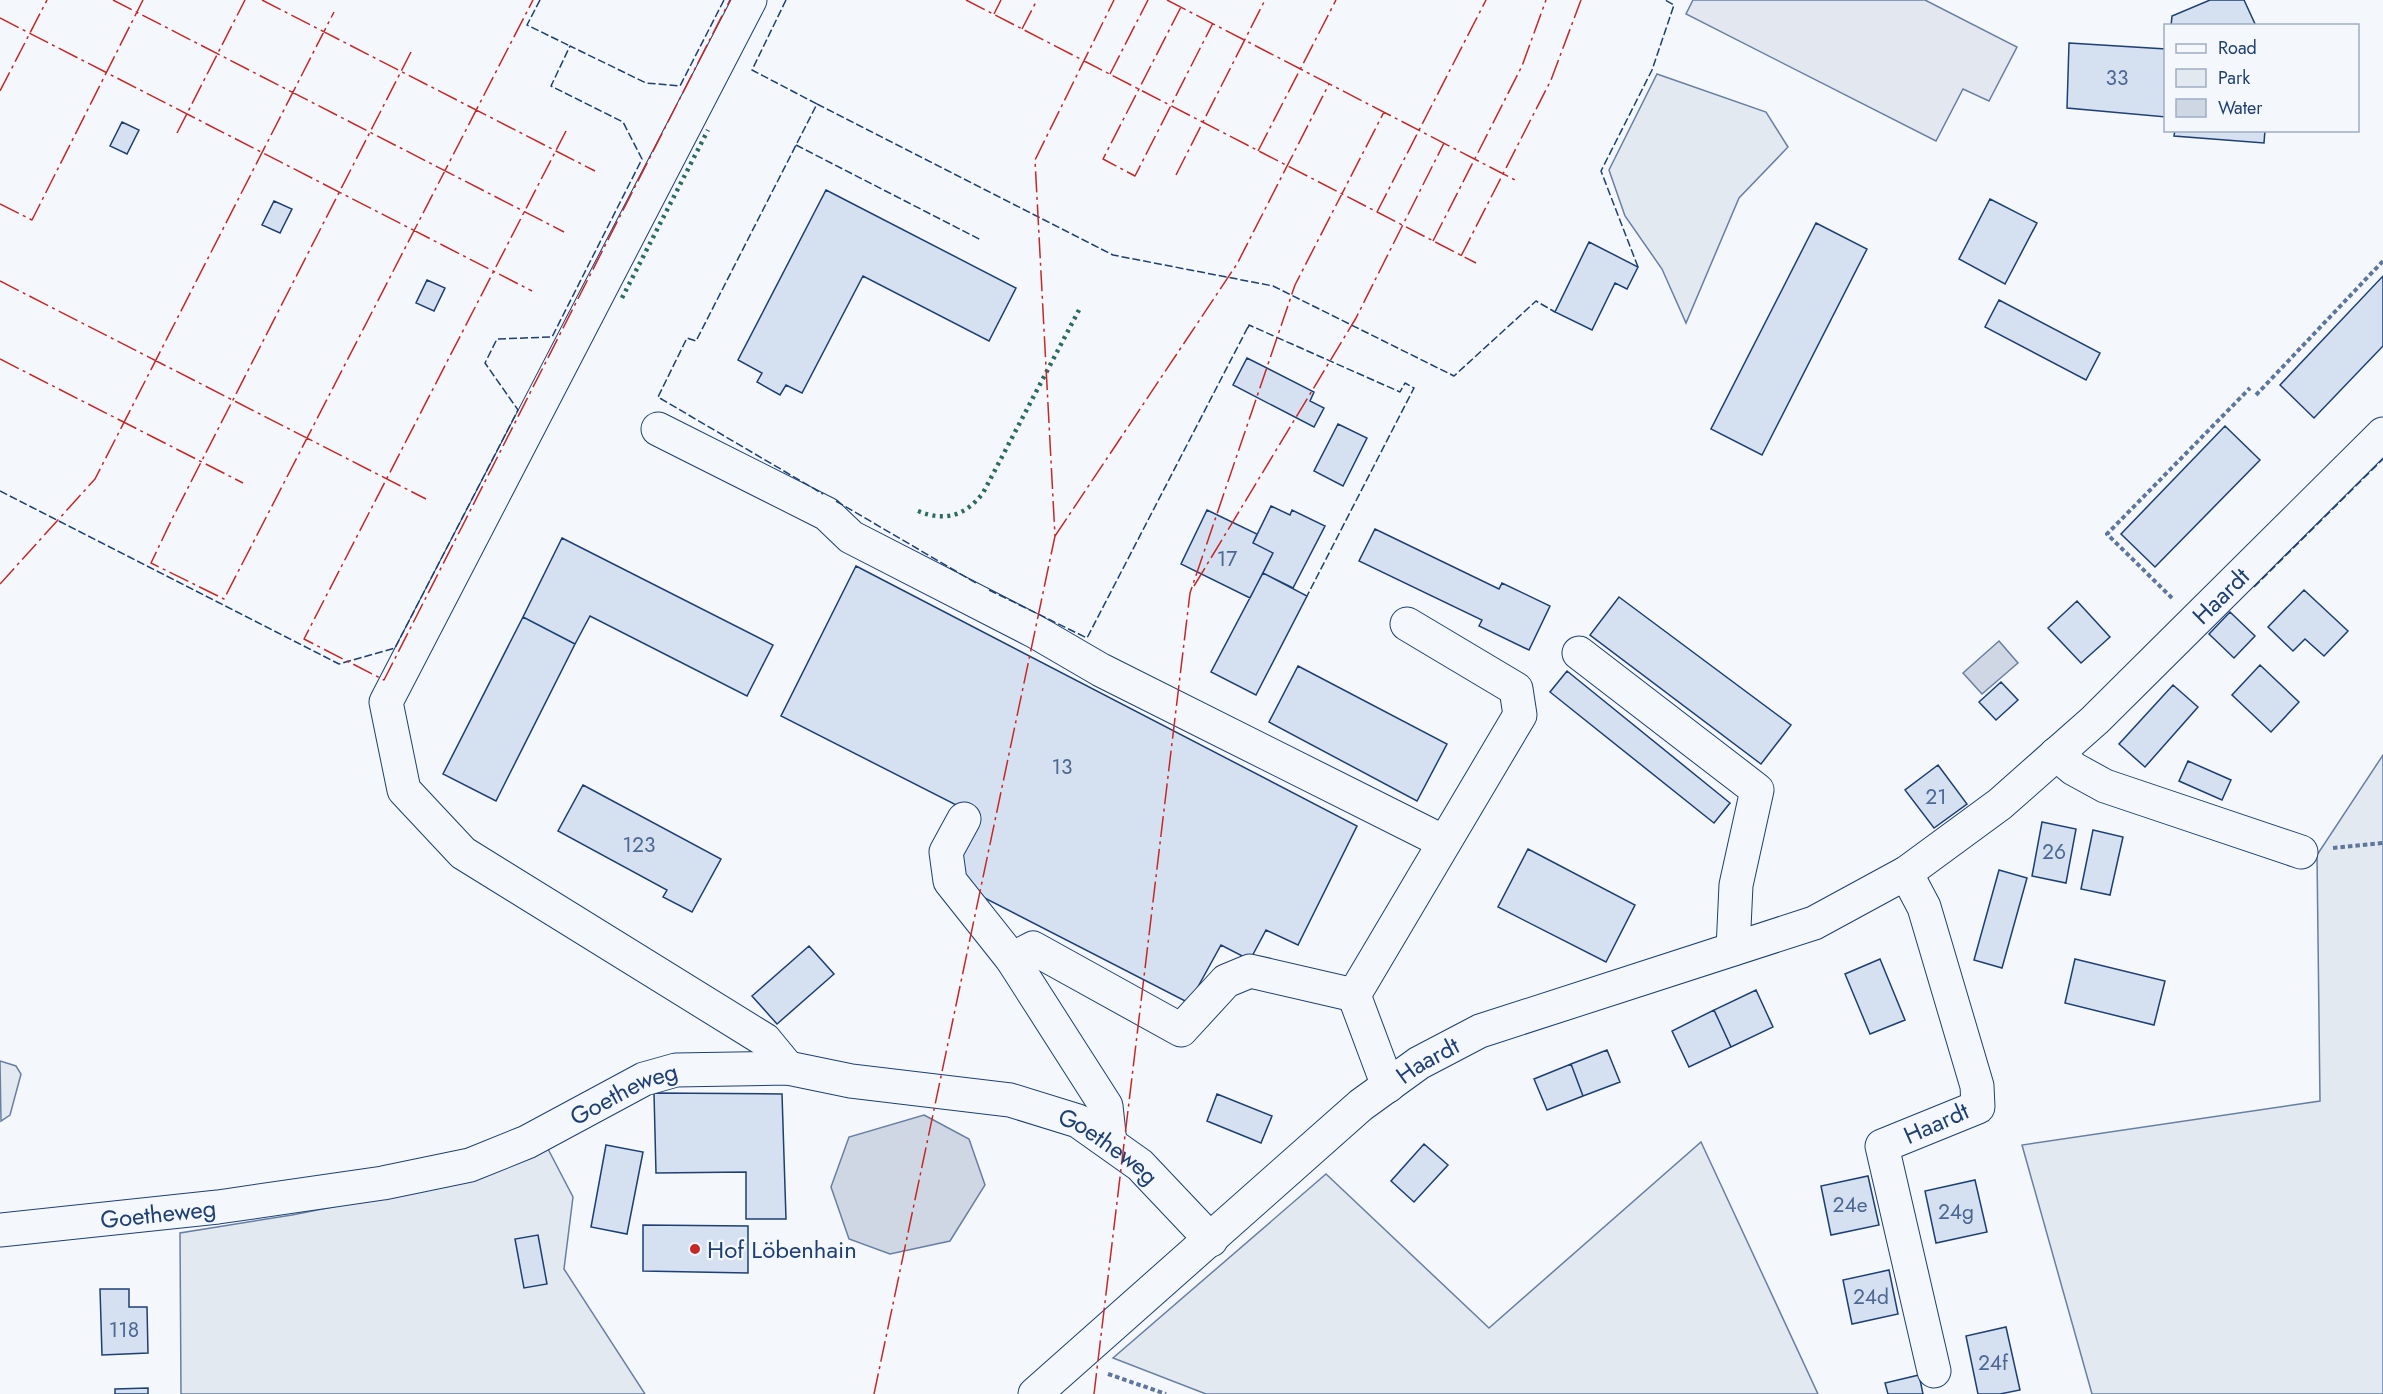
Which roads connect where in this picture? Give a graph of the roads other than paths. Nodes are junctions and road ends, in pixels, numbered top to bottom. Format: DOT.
graph roads {
  1 [pos="750,0"];
  2 [pos="658,429"];
  3 [pos="2383,434"];
  4 [pos="1407,624"];
  5 [pos="1579,653"];
  6 [pos="2056,754"];
  7 [pos="964,819"];
  8 [pos="1443,842"];
  9 [pos="2301,852"];
  10 [pos="1906,873"];
  11 [pos="1733,949"];
  12 [pos="1012,959"];
  13 [pos="1354,995"];
  14 [pos="788,1068"];
  15 [pos="1388,1086"];
  16 [pos="1110,1143"];
  17 [pos="0,1230"];
  18 [pos="1211,1240"];
  19 [pos="1934,1371"];
  20 [pos="1035,1394"];
  1 -- 14 [label="street"];
  2 -- 8 [label="street"];
  3 -- 6 [label="street, Haardt"];
  4 -- 8 [label="street"];
  5 -- 11 [label="street"];
  6 -- 9 [label="street"];
  6 -- 10 [label="street, Haardt"];
  7 -- 12 [label="street"];
  8 -- 13 [label="street"];
  10 -- 11 [label="street, Haardt"];
  10 -- 19 [label="street, Haardt"];
  11 -- 15 [label="street, Haardt"];
  12 -- 13 [label="street"];
  12 -- 16 [label="street"];
  13 -- 15 [label="street"];
  14 -- 16 [label="street, Goetheweg"];
  14 -- 17 [label="street, Goetheweg"];
  15 -- 18 [label="street, Haardt"];
  16 -- 18 [label="street, Goetheweg"];
  18 -- 20 [label="street, Haardt"];
}
